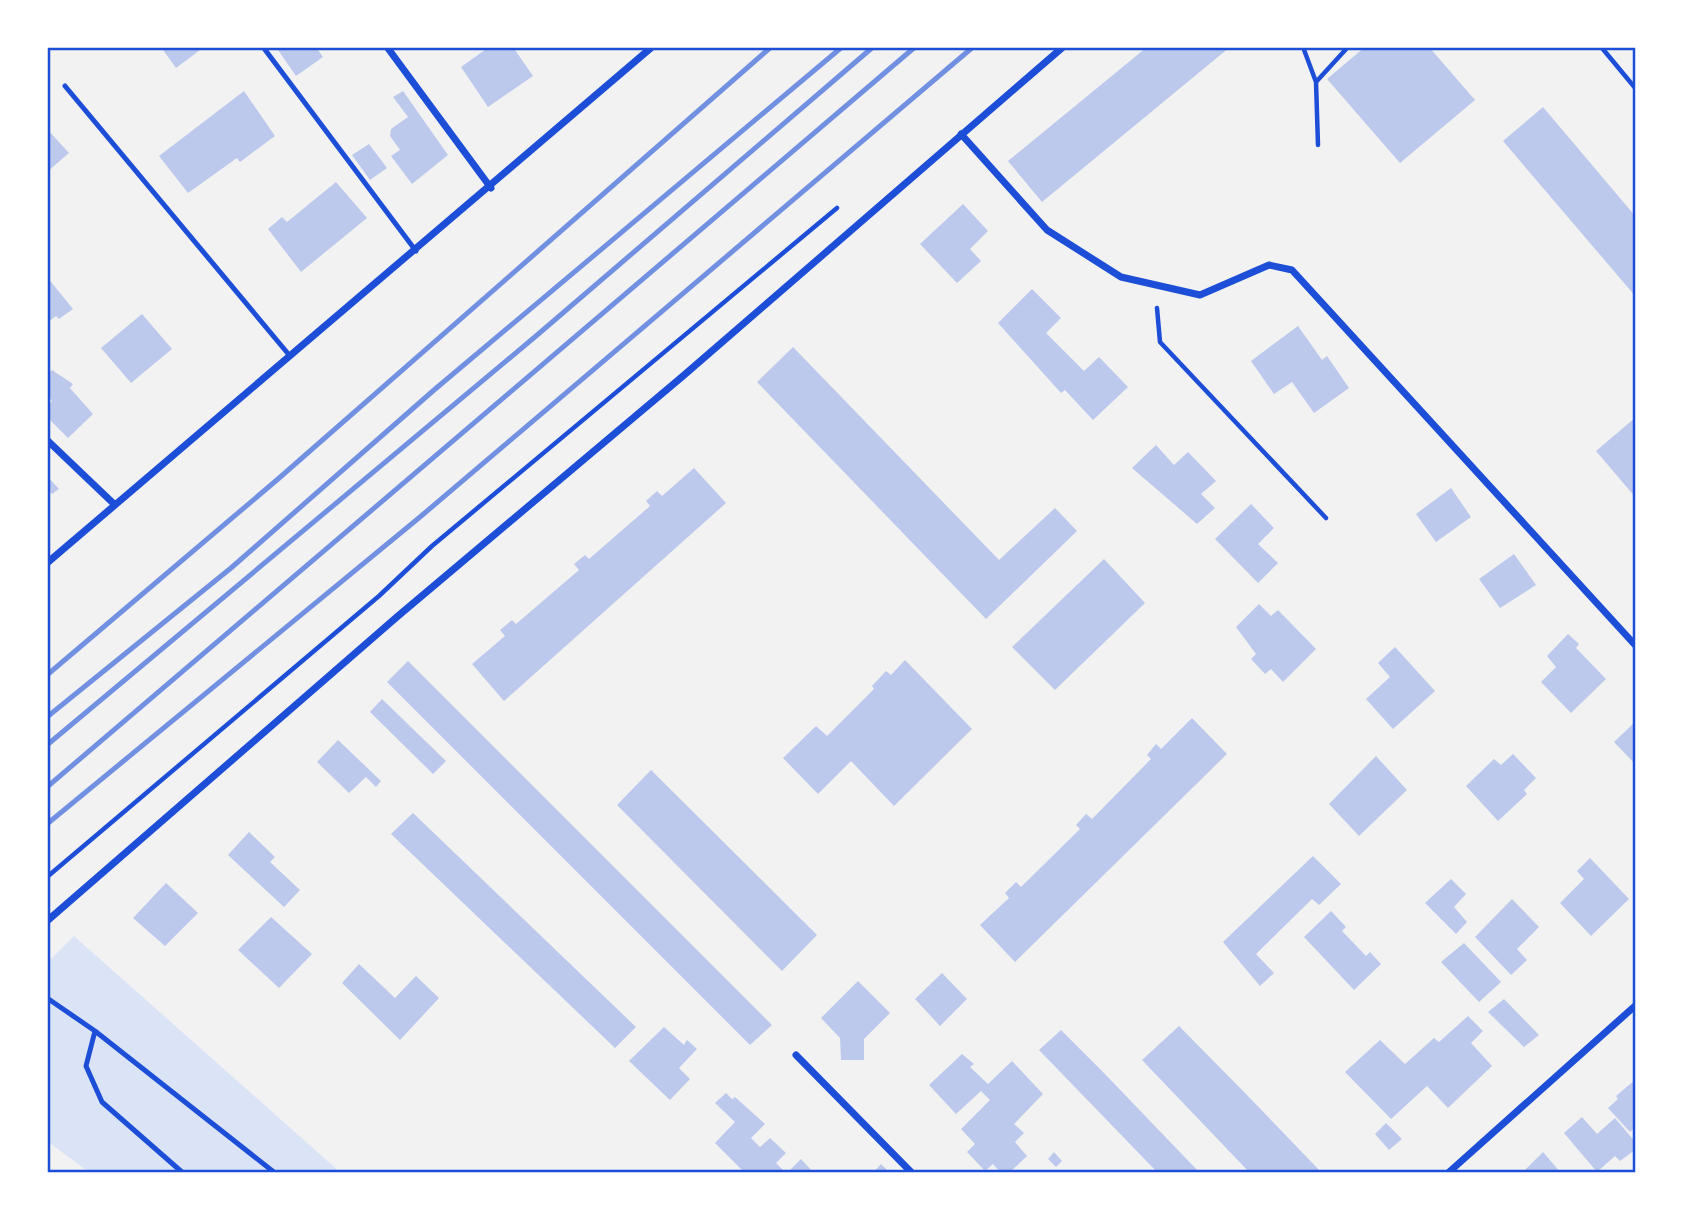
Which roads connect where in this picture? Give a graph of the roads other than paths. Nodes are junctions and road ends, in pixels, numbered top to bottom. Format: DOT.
graph roads {
  1 [pos="263,47"];
  2 [pos="387,47"];
  3 [pos="652,47"];
  4 [pos="1063,47"];
  5 [pos="65,86"];
  6 [pos="961,134"];
  7 [pos="491,188"];
  8 [pos="416,251"];
  9 [pos="290,356"];
  10 [pos="47,440"];
  11 [pos="114,504"];
  12 [pos="47,563"];
  13 [pos="1636,646"];
  14 [pos="47,922"];
  15 [pos="47,999"];
  16 [pos="1636,1005"];
  17 [pos="95,1031"];
  18 [pos="796,1055"];
  19 [pos="183,1173"];
  20 [pos="275,1173"];
  21 [pos="912,1173"];
  22 [pos="1448,1173"];
  1 -- 8 [label="lane"];
  2 -- 7 [label="street"];
  3 -- 7 [label="street"];
  4 -- 6 [label="street"];
  5 -- 9 [label="lane"];
  6 -- 13 [label="street"];
  6 -- 14 [label="street"];
  7 -- 8 [label="street"];
  8 -- 9 [label="street"];
  9 -- 11 [label="street"];
  10 -- 11 [label="street"];
  11 -- 12 [label="street"];
  15 -- 17 [label="lane"];
  16 -- 22 [label="street"];
  17 -- 19 [label="lane"];
  17 -- 20 [label="lane"];
  18 -- 21 [label="street"];
}
